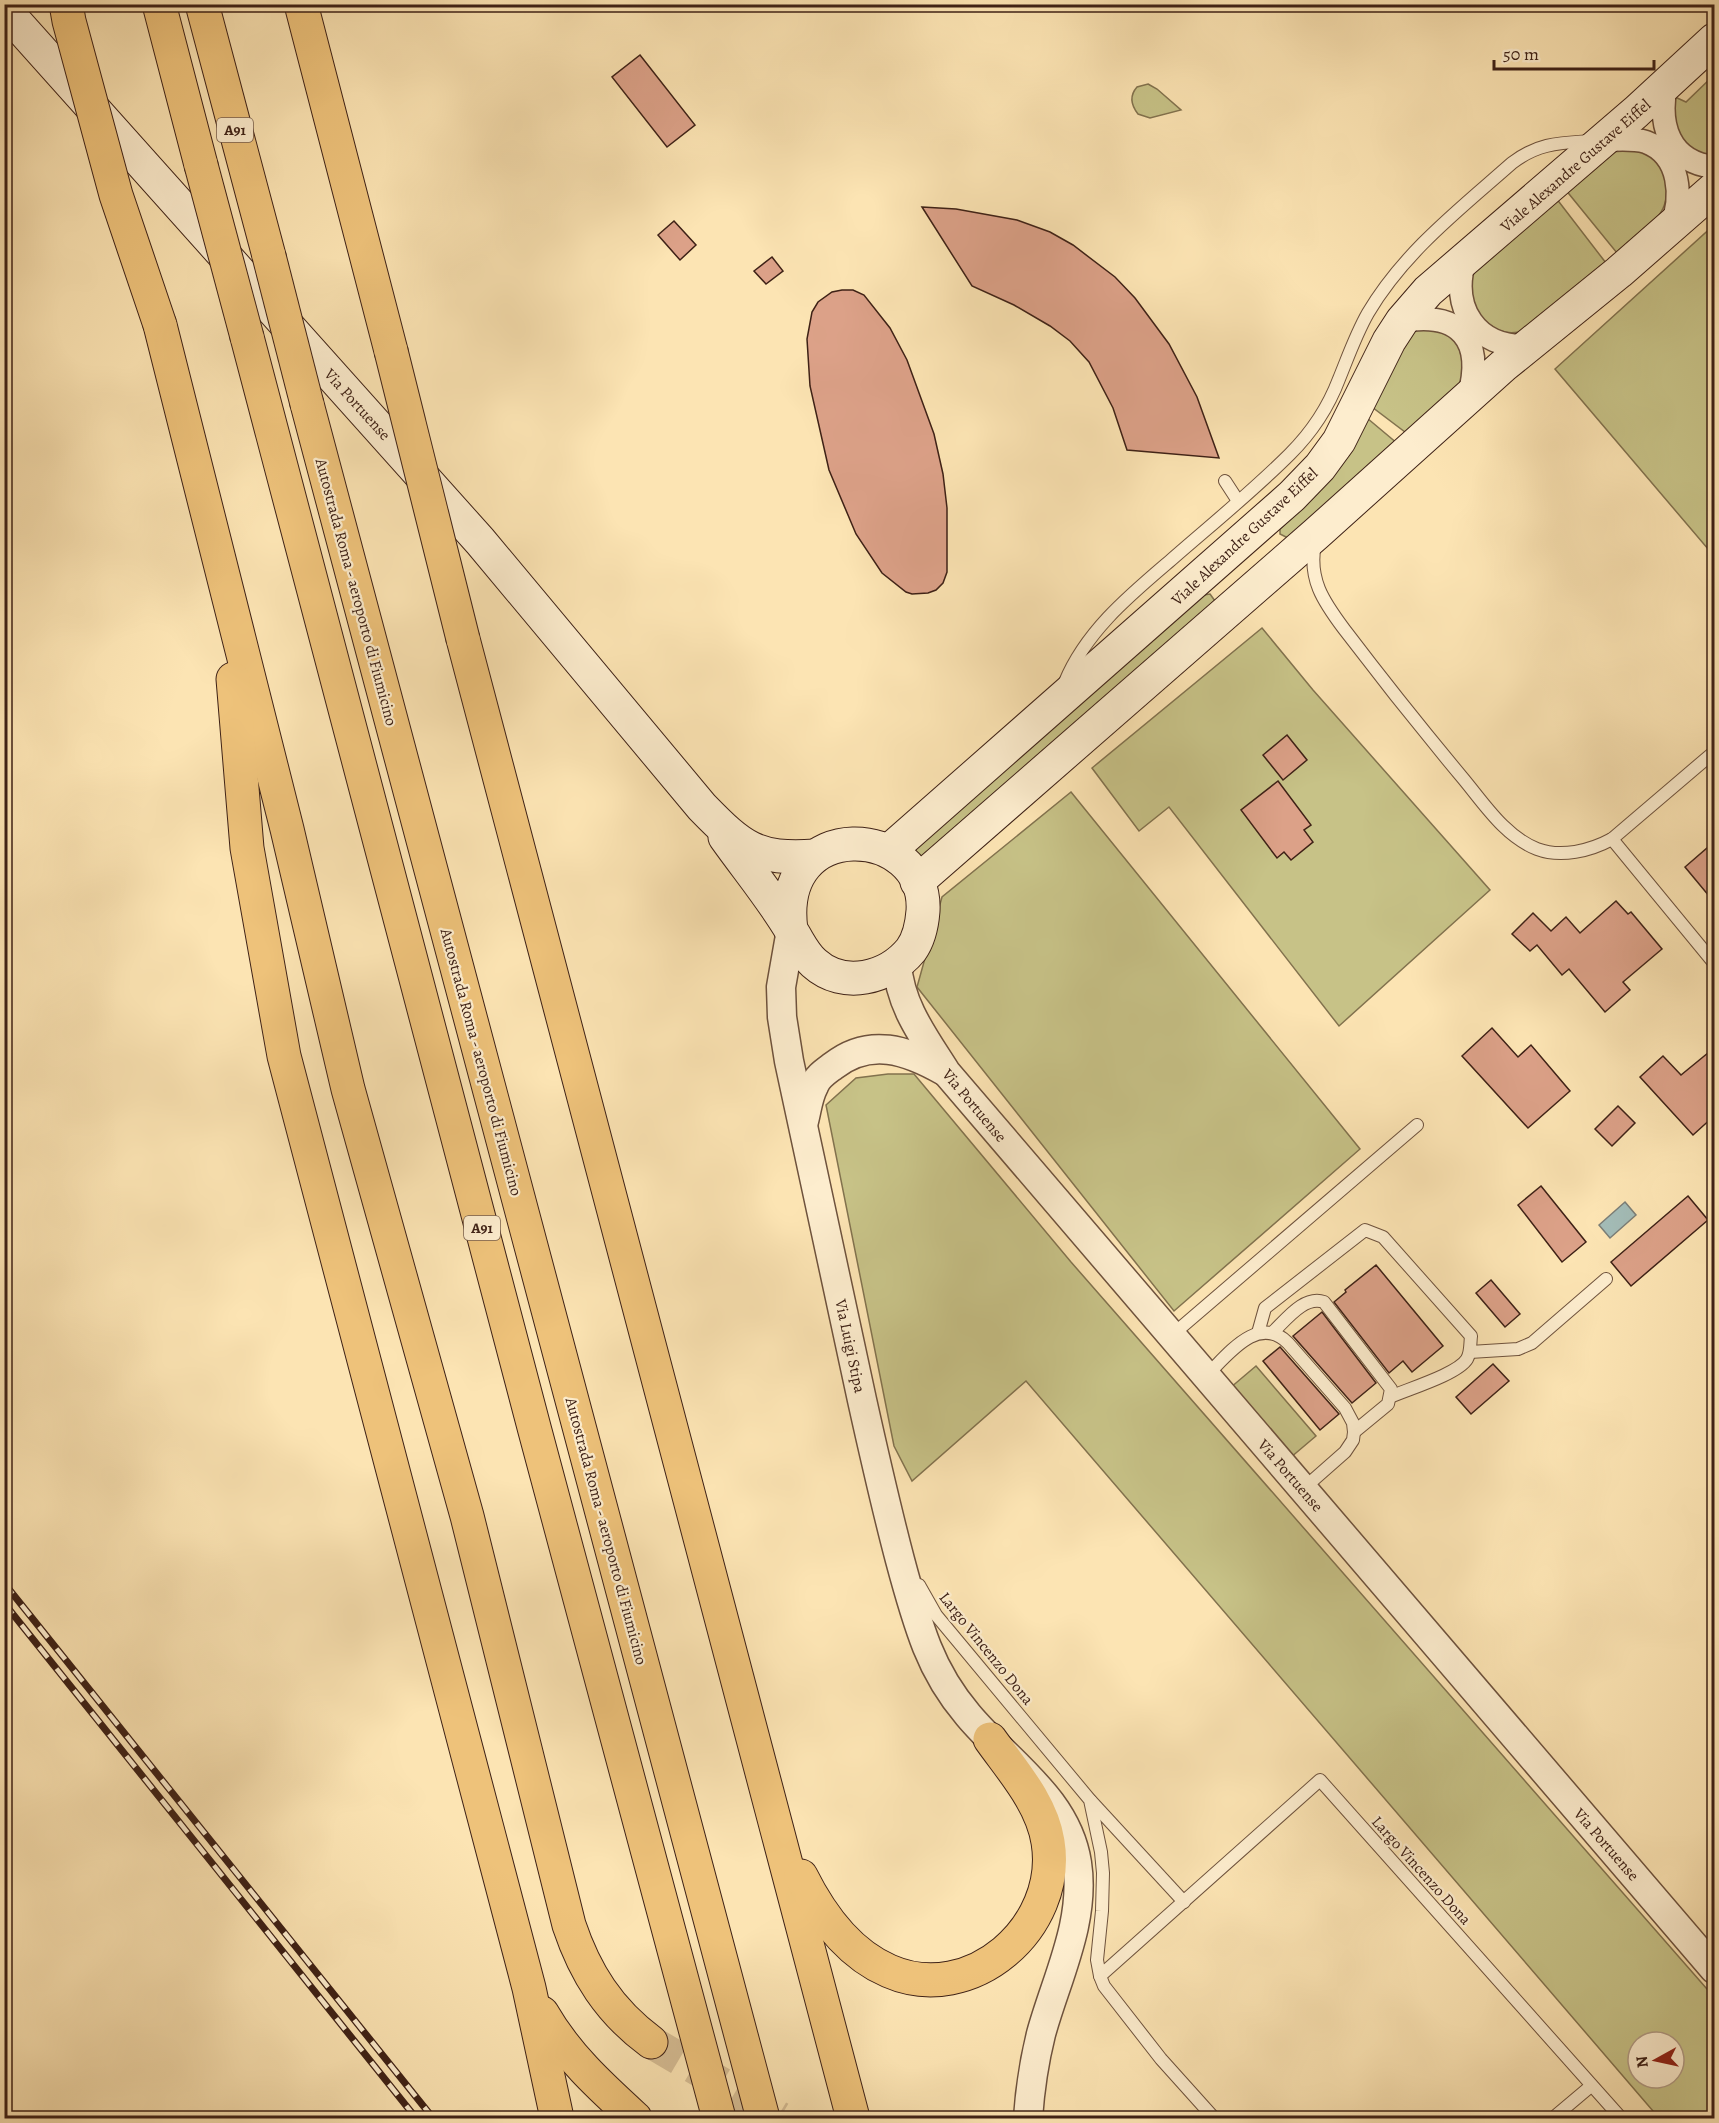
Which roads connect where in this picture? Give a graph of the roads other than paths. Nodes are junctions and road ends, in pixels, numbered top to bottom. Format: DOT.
graph roads {
  1 [pos="66,4"];
  2 [pos="159,4"];
  3 [pos="202,4"];
  4 [pos="301,4"];
  5 [pos="4,9"];
  6 [pos="1714,40"];
  7 [pos="1666,85"];
  8 [pos="1604,140"];
  9 [pos="1714,167"];
  10 [pos="1714,189"];
  11 [pos="1671,227"];
  12 [pos="1465,260"];
  13 [pos="1402,321"];
  14 [pos="1528,346"];
  15 [pos="1469,395"];
  16 [pos="1225,481"];
  17 [pos="1238,501"];
  18 [pos="1316,534"];
  19 [pos="225,581"];
  20 [pos="1057,704"];
  21 [pos="1714,752"];
  22 [pos="702,807"];
  23 [pos="1612,839"];
  24 [pos="889,851"];
  25 [pos="815,856"];
  26 [pos="917,882"];
  27 [pos="791,930"];
  28 [pos="1714,963"];
  29 [pos="897,964"];
  30 [pos="946,1072"];
  31 [pos="1417,1125"];
  32 [pos="803,1127"];
  33 [pos="1606,1279"];
  34 [pos="1258,1333"];
  35 [pos="1272,1333"];
  36 [pos="1171,1336"];
  37 [pos="1470,1352"];
  38 [pos="1205,1376"];
  39 [pos="1390,1397"];
  40 [pos="1354,1432"];
  41 [pos="1303,1490"];
  42 [pos="884,1501"];
  43 [pos="990,1739"];
  44 [pos="1090,1800"];
  45 [pos="775,1820"];
  46 [pos="1184,1902"];
  47 [pos="1714,1969"];
  48 [pos="1100,1976"];
  49 [pos="529,1988"];
  50 [pos="651,2042"];
  51 [pos="1591,2086"];
  52 [pos="557,2118"];
  53 [pos="634,2118"];
  54 [pos="719,2118"];
  55 [pos="763,2118"];
  56 [pos="853,2118"];
  57 [pos="1028,2118"];
  58 [pos="1214,2118"];
  59 [pos="1553,2118"];
  60 [pos="1621,2118"];
  1 -- 19 [label="highway, bridge"];
  2 -- 54 [label="highway, A91, bridge"];
  3 -- 55 [label="highway, Autostrada Roma - aeroporto di Fiumicino / A91, bridge"];
  4 -- 45 [label="highway, bridge"];
  5 -- 22 [label="main road, Via Portuense"];
  6 -- 7 [label="main road, Viale Alexandre Gustave Eiffel"];
  7 -- 8 [label="main road, Viale Alexandre Gustave Eiffel"];
  7 -- 9 [label="street"];
  8 -- 11 [label="street"];
  8 -- 12 [label="main road, Viale Alexandre Gustave Eiffel"];
  8 -- 17 [label="lane"];
  10 -- 11 [label="main road"];
  11 -- 14 [label="main road"];
  12 -- 13 [label="main road, Viale Alexandre Gustave Eiffel"];
  12 -- 14 [label="street"];
  13 -- 15 [label="street"];
  13 -- 20 [label="main road, Viale Alexandre Gustave Eiffel"];
  14 -- 15 [label="main road"];
  15 -- 18 [label="main road"];
  16 -- 17 [label="lane"];
  17 -- 20 [label="lane"];
  18 -- 23 [label="lane"];
  18 -- 26 [label="main road"];
  19 -- 49 [label="highway"];
  19 -- 50 [label="highway"];
  20 -- 24 [label="main road, Viale Alexandre Gustave Eiffel"];
  21 -- 23 [label="lane"];
  22 -- 25 [label="main road, Via Portuense"];
  22 -- 27 [label="main road, Via Portuense"];
  23 -- 28 [label="lane"];
  24 -- 25 [label="main road, Via Portuense"];
  24 -- 26 [label="main road, Via Portuense"];
  25 -- 27 [label="main road"];
  26 -- 29 [label="main road, Via Portuense"];
  27 -- 29 [label="main road, Via Portuense"];
  27 -- 32 [label="street, Via Luigi Stipa"];
  29 -- 30 [label="street, Via Portuense"];
  30 -- 32 [label="street"];
  30 -- 36 [label="street, Via Portuense"];
  31 -- 36 [label="lane"];
  32 -- 42 [label="street, Via Luigi Stipa"];
  33 -- 37 [label="lane"];
  34 -- 35 [label="lane"];
  34 -- 37 [label="lane"];
  34 -- 38 [label="lane"];
  35 -- 39 [label="lane"];
  35 -- 40 [label="lane"];
  36 -- 38 [label="street, Via Portuense"];
  37 -- 39 [label="lane"];
  38 -- 41 [label="street, Via Portuense"];
  39 -- 40 [label="lane"];
  40 -- 41 [label="lane"];
  41 -- 47 [label="street, Via Portuense"];
  42 -- 43 [label="street, Via Luigi Stipa"];
  42 -- 44 [label="lane, Largo Vincenzo Dona"];
  43 -- 45 [label="highway"];
  43 -- 57 [label="street, Via Luigi Stipa"];
  44 -- 46 [label="lane, Largo Vincenzo Dona"];
  44 -- 48 [label="lane, Largo Vincenzo Dona"];
  45 -- 56 [label="highway"];
  46 -- 48 [label="lane, Largo Vincenzo Dona"];
  46 -- 51 [label="lane, Largo Vincenzo Dona"];
  48 -- 58 [label="lane, Largo Vincenzo Dona"];
  49 -- 52 [label="highway"];
  49 -- 53 [label="highway"];
  51 -- 59 [label="lane"];
  51 -- 60 [label="lane, Largo Vincenzo Dona"];
}
